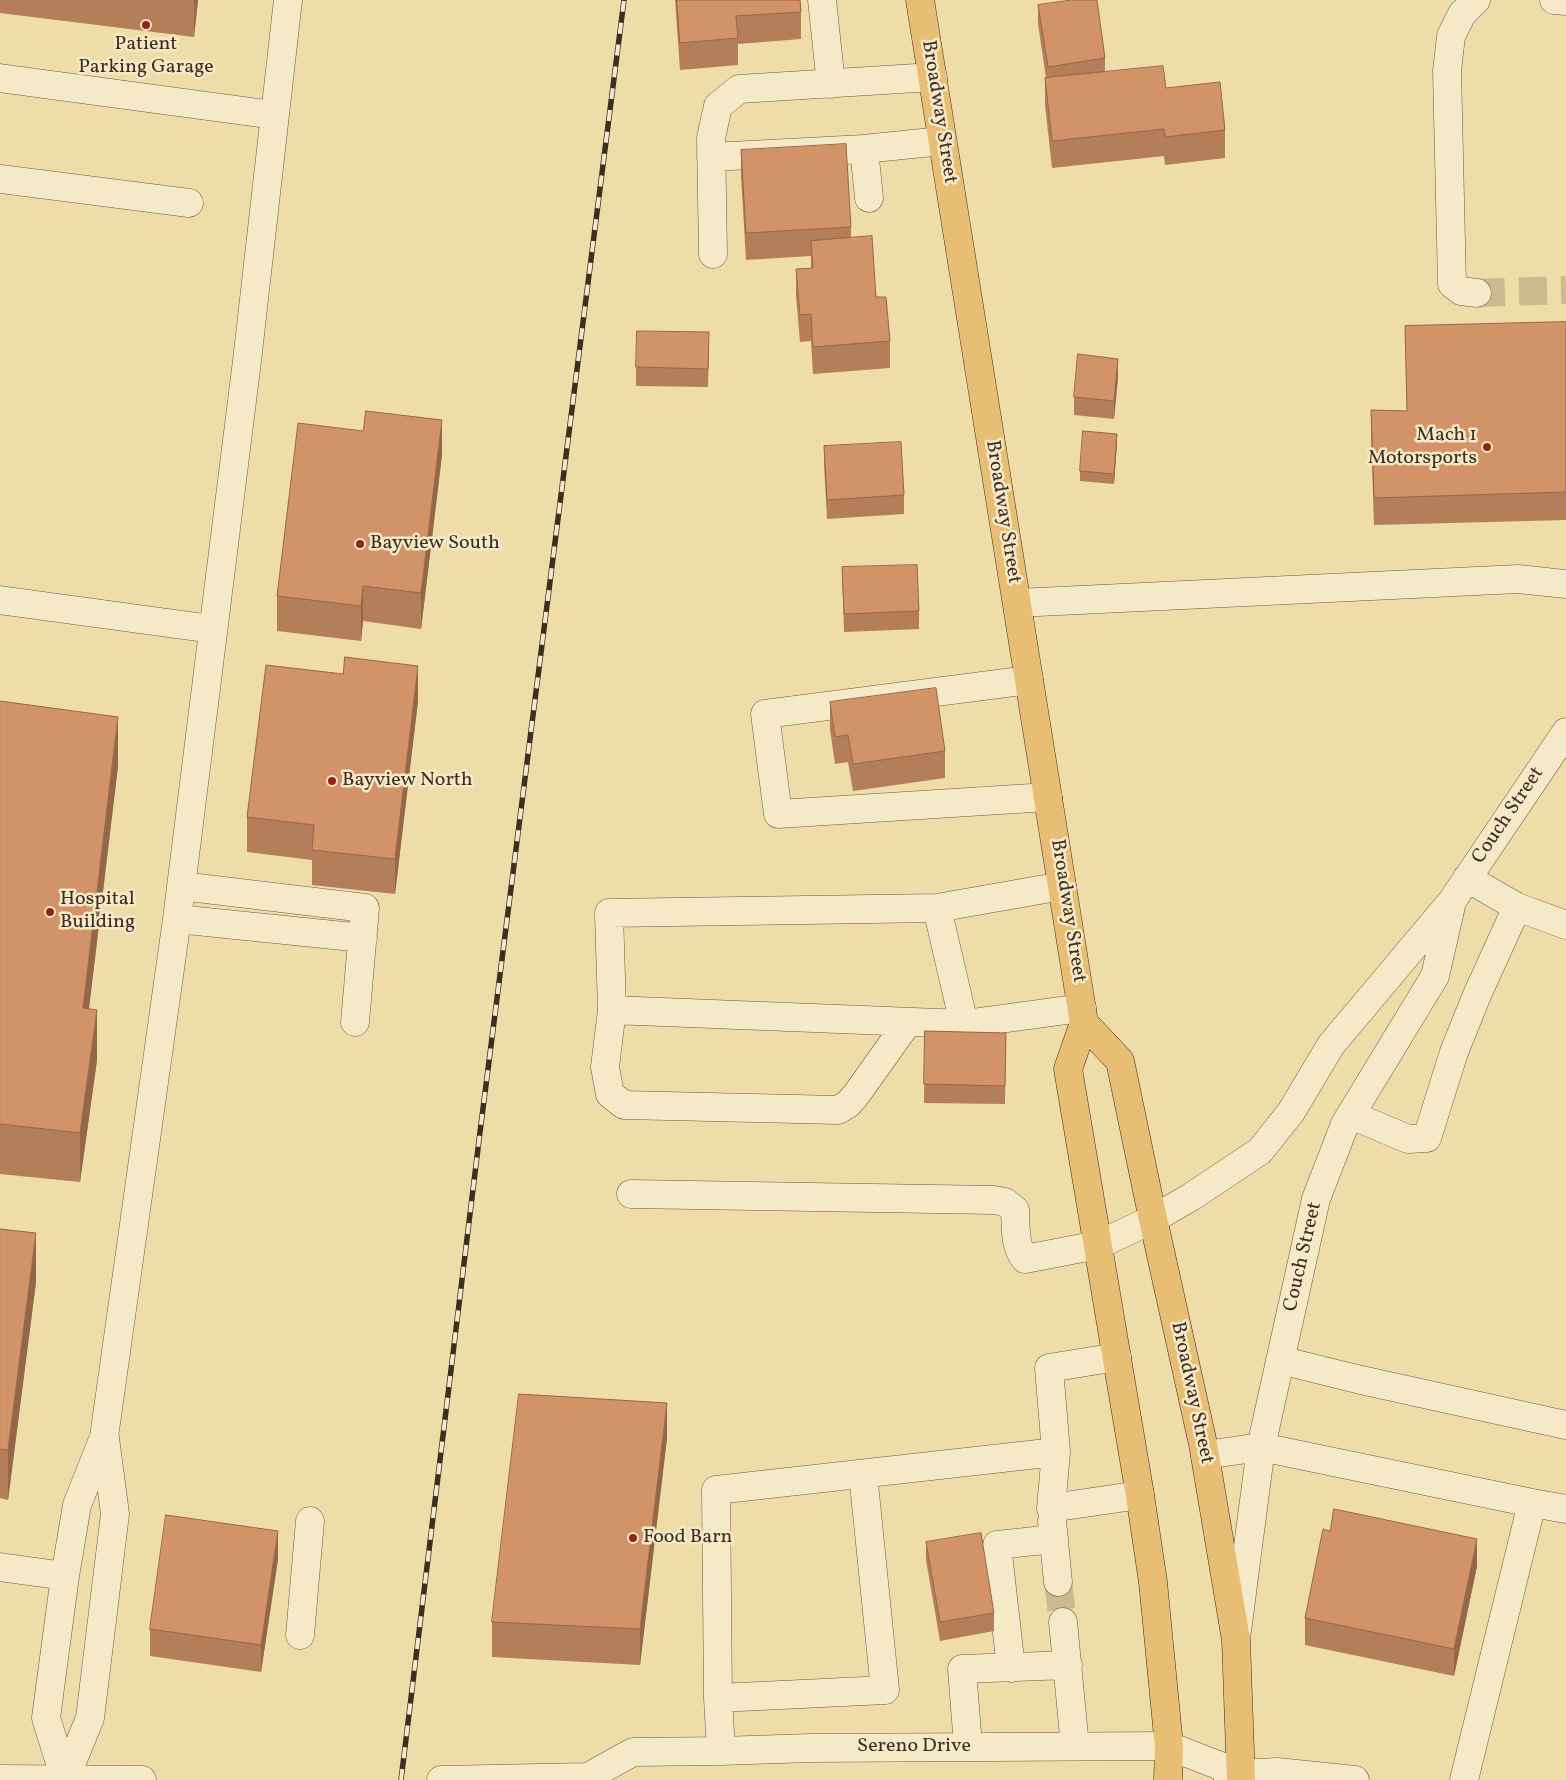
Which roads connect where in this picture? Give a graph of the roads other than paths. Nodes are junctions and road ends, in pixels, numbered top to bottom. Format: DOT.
graph roads {
  1 [pos="288,0"];
  2 [pos="822,0"];
  3 [pos="920,0"];
  4 [pos="1476,0"];
  5 [pos="1554,0"];
  6 [pos="1566,1"];
  7 [pos="932,77"];
  8 [pos="0,78"];
  9 [pos="831,84"];
  10 [pos="274,115"];
  11 [pos="942,141"];
  12 [pos="864,149"];
  13 [pos="711,157"];
  14 [pos="0,180"];
  15 [pos="870,198"];
  16 [pos="188,204"];
  17 [pos="713,254"];
  18 [pos="1477,294"];
  19 [pos="1566,584"];
  20 [pos="0,600"];
  21 [pos="1017,603"];
  22 [pos="212,629"];
  23 [pos="1029,680"];
  24 [pos="1566,732"];
  25 [pos="1048,797"];
  26 [pos="1467,878"];
  27 [pos="181,886"];
  28 [pos="1062,886"];
  29 [pos="1452,901"];
  30 [pos="1517,907"];
  31 [pos="937,908"];
  32 [pos="177,919"];
  33 [pos="1566,925"];
  34 [pos="363,938"];
  35 [pos="612,1010"];
  36 [pos="1083,1016"];
  37 [pos="355,1022"];
  38 [pos="908,1022"];
  39 [pos="964,1024"];
  40 [pos="1351,1115"];
  41 [pos="631,1194"];
  42 [pos="1152,1219"];
  43 [pos="1098,1245"];
  44 [pos="1117,1357"];
  45 [pos="1280,1360"];
  46 [pos="1566,1426"];
  47 [pos="104,1437"];
  48 [pos="1261,1447"];
  49 [pos="1056,1452"];
  50 [pos="1205,1455"];
  51 [pos="863,1474"];
  52 [pos="1140,1495"];
  53 [pos="1532,1502"];
  54 [pos="1051,1508"];
  55 [pos="1566,1510"];
  56 [pos="310,1521"];
  57 [pos="1054,1539"];
  58 [pos="0,1567"];
  59 [pos="66,1576"];
  60 [pos="1058,1582"];
  61 [pos="1063,1622"];
  62 [pos="300,1635"];
  63 [pos="1236,1640"];
  64 [pos="1068,1665"];
  65 [pos="1011,1668"];
  66 [pos="718,1698"];
  67 [pos="968,1746"];
  68 [pos="1076,1746"];
  69 [pos="1169,1746"];
  70 [pos="721,1752"];
  71 [pos="577,1778"];
  72 [pos="1237,1778"];
  73 [pos="0,1779"];
  74 [pos="65,1780"];
  75 [pos="142,1780"];
  76 [pos="441,1780"];
  77 [pos="485,1780"];
  78 [pos="1168,1780"];
  79 [pos="1355,1780"];
  80 [pos="1464,1780"];
  1 -- 10 [label="street"];
  2 -- 9 [label="street"];
  3 -- 7 [label="main road, Broadway Street"];
  4 -- 18 [label="street"];
  5 -- 6 [label="street"];
  7 -- 9 [label="street"];
  7 -- 11 [label="main road, Broadway Street"];
  8 -- 10 [label="street"];
  9 -- 13 [label="street"];
  10 -- 22 [label="street"];
  11 -- 12 [label="street"];
  11 -- 21 [label="main road, Broadway Street"];
  12 -- 13 [label="street"];
  12 -- 15 [label="street"];
  13 -- 17 [label="street"];
  14 -- 16 [label="street"];
  19 -- 21 [label="street"];
  20 -- 22 [label="street"];
  21 -- 23 [label="main road, Broadway Street"];
  22 -- 27 [label="street"];
  23 -- 25 [label="main road, Broadway Street"];
  23 -- 25 [label="street"];
  24 -- 26 [label="street, Couch Street"];
  25 -- 28 [label="main road, Broadway Street"];
  26 -- 29 [label="street, Couch Street"];
  26 -- 30 [label="street"];
  27 -- 32 [label="street"];
  27 -- 34 [label="street"];
  28 -- 31 [label="street"];
  28 -- 36 [label="main road, Broadway Street"];
  29 -- 40 [label="street, Couch Street"];
  29 -- 42 [label="street, Couch Street"];
  30 -- 33 [label="street"];
  30 -- 40 [label="street"];
  31 -- 35 [label="street"];
  31 -- 39 [label="street"];
  32 -- 34 [label="street"];
  32 -- 47 [label="street"];
  34 -- 37 [label="street"];
  35 -- 38 [label="street"];
  35 -- 38 [label="street"];
  36 -- 39 [label="street"];
  36 -- 42 [label="main road, Broadway Street"];
  36 -- 43 [label="main road, Broadway Street"];
  38 -- 39 [label="street"];
  40 -- 45 [label="street, Couch Street"];
  41 -- 43 [label="street, Couch Street"];
  42 -- 43 [label="street, Couch Street"];
  42 -- 50 [label="main road, Broadway Street"];
  43 -- 44 [label="main road, Broadway Street"];
  44 -- 49 [label="street"];
  44 -- 52 [label="main road, Broadway Street"];
  45 -- 46 [label="street"];
  45 -- 48 [label="street, Couch Street"];
  47 -- 59 [label="street"];
  47 -- 74 [label="street"];
  48 -- 50 [label="street"];
  48 -- 53 [label="street"];
  48 -- 63 [label="street, Couch Street"];
  49 -- 51 [label="street"];
  49 -- 54 [label="street"];
  50 -- 63 [label="main road, Broadway Street"];
  51 -- 66 [label="street"];
  51 -- 66 [label="street"];
  52 -- 54 [label="street"];
  52 -- 69 [label="main road, Broadway Street"];
  53 -- 55 [label="street"];
  53 -- 80 [label="street"];
  54 -- 57 [label="street"];
  56 -- 62 [label="street"];
  57 -- 60 [label="street"];
  57 -- 65 [label="street"];
  58 -- 59 [label="street"];
  59 -- 74 [label="street"];
  61 -- 64 [label="street"];
  63 -- 72 [label="main road, Broadway Street"];
  64 -- 65 [label="street"];
  64 -- 68 [label="street"];
  65 -- 67 [label="street"];
  66 -- 70 [label="street"];
  67 -- 68 [label="street, Sereno Drive"];
  67 -- 70 [label="street, Sereno Drive"];
  68 -- 69 [label="street, Sereno Drive"];
  69 -- 72 [label="street, Sereno Drive"];
  69 -- 78 [label="main road, Broadway Street"];
  70 -- 71 [label="street, Sereno Drive"];
  71 -- 77 [label="street, Sereno Drive"];
  72 -- 79 [label="street, Sereno Drive"];
  73 -- 74 [label="street"];
  74 -- 75 [label="street"];
  76 -- 77 [label="street, Sereno Drive"];
}
